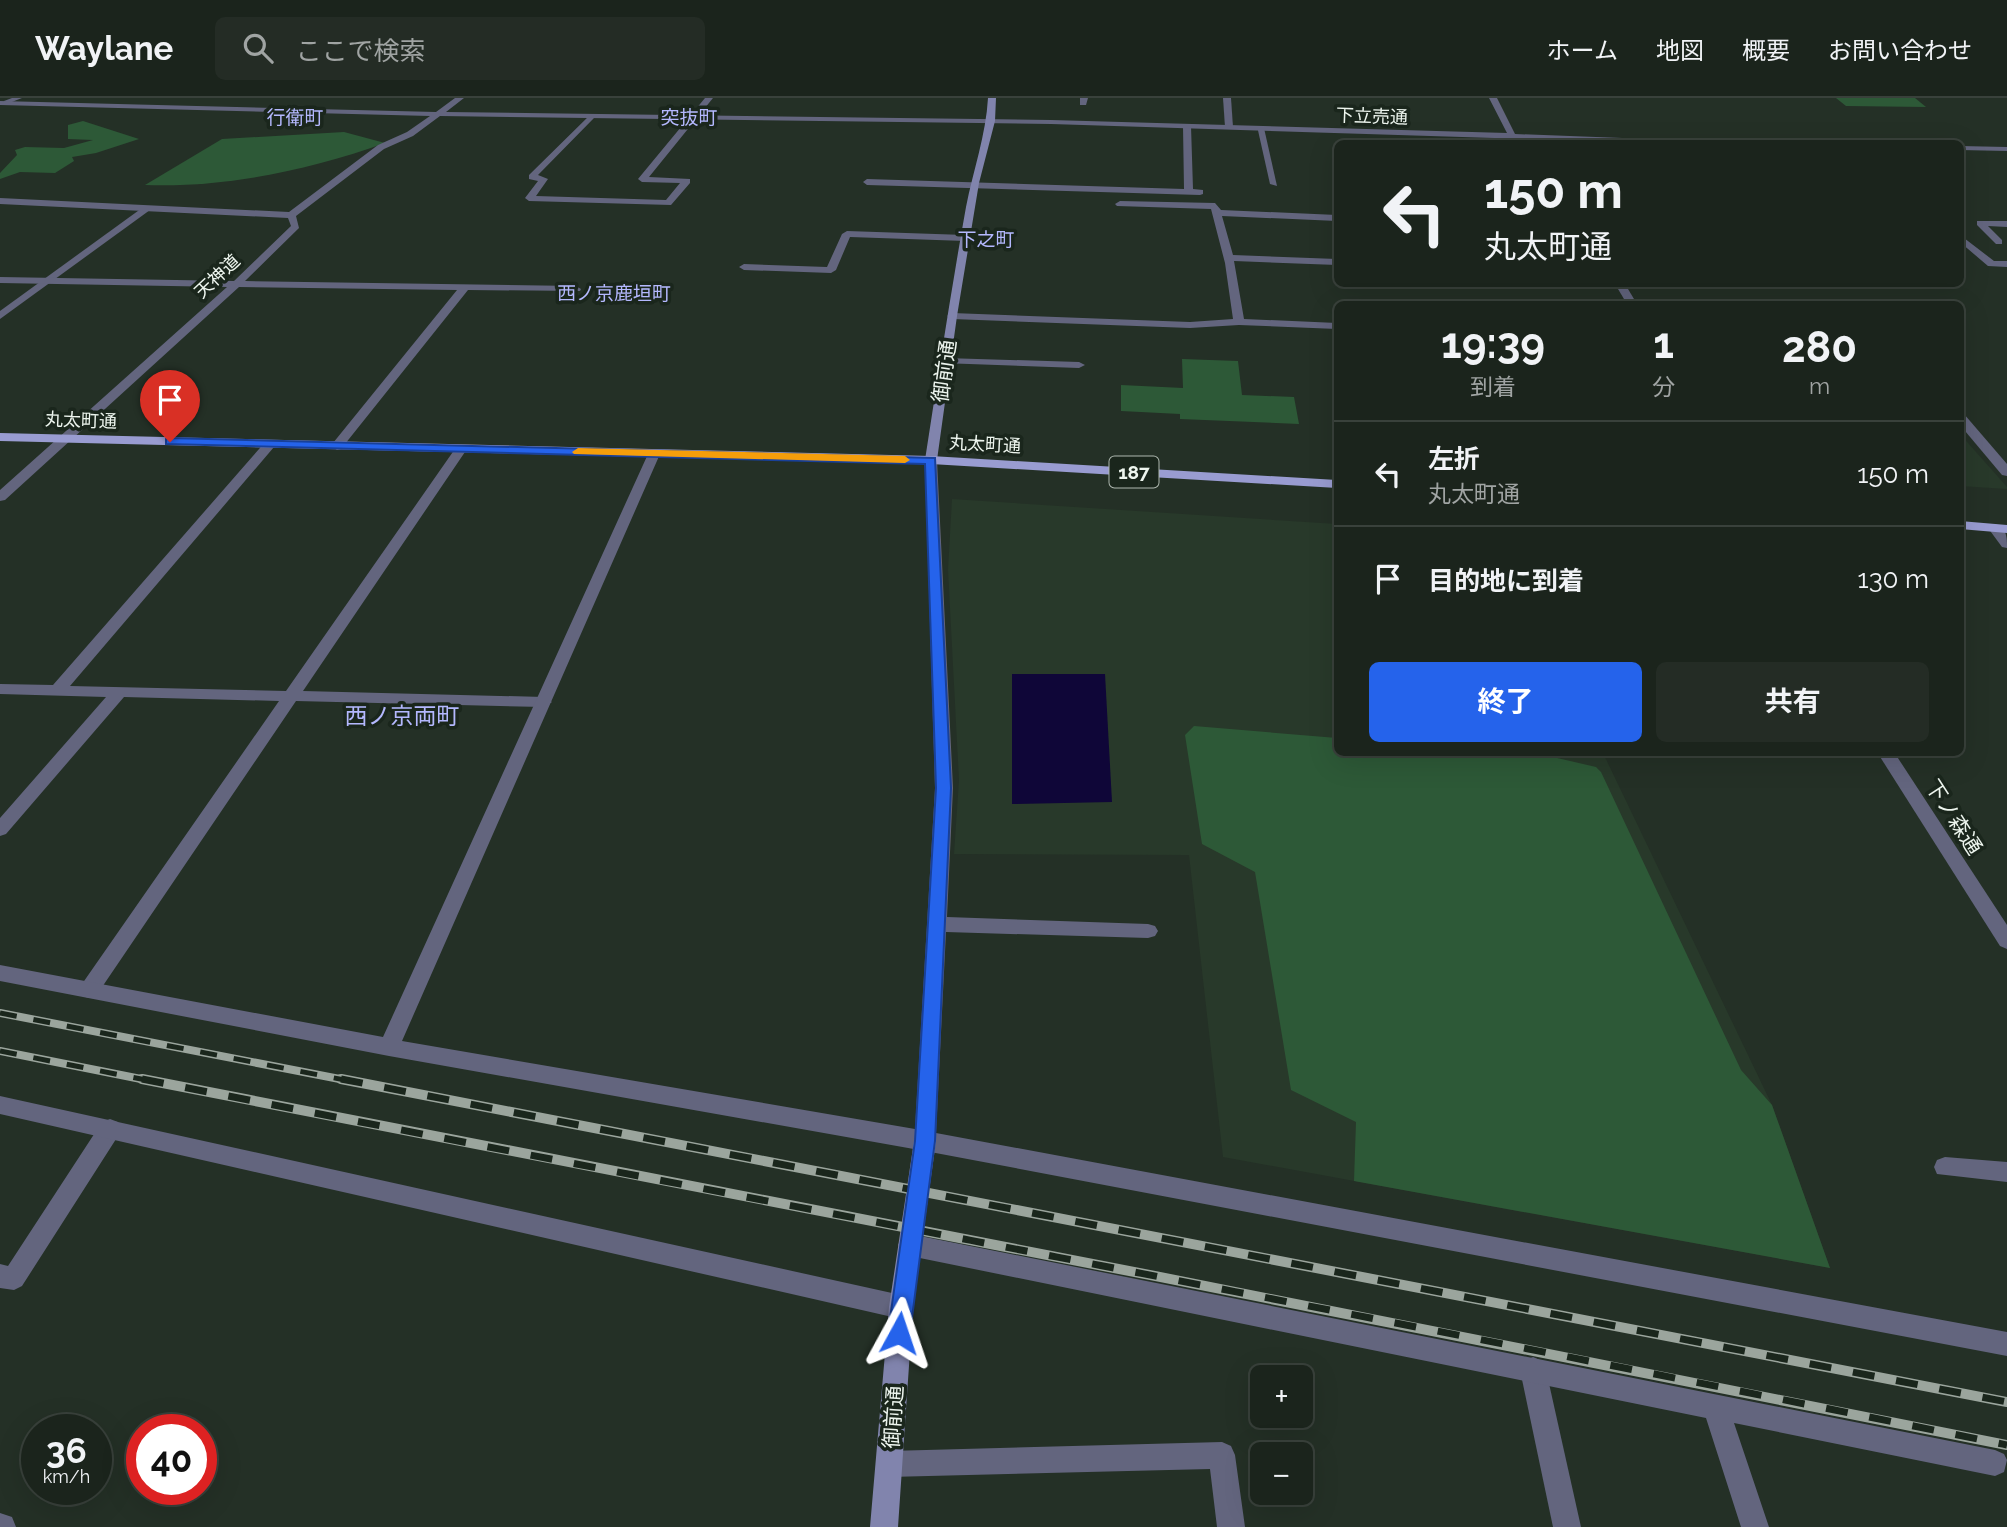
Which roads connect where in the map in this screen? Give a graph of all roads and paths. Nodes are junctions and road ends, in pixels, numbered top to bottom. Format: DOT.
graph roads {
  1 [pos="18,98"];
  2 [pos="220,98"];
  3 [pos="460,98"];
  4 [pos="709,98"];
  5 [pos="992,98"];
  6 [pos="1227,98"];
  7 [pos="1493,98"];
  8 [pos="4,103"];
  9 [pos="203,108"];
  10 [pos="440,114"];
  11 [pos="591,116"];
  12 [pos="692,118"];
  13 [pos="991,121"];
  14 [pos="1188,126"];
  15 [pos="1229,127"];
  16 [pos="1260,128"];
  17 [pos="1512,136"];
  18 [pos="1526,140"];
  19 [pos="1964,148"];
  20 [pos="2007,149"];
  21 [pos="866,182"];
  22 [pos="975,183"];
  23 [pos="1274,184"];
  24 [pos="1189,192"];
  25 [pos="1200,192"];
  26 [pos="0,201"];
  27 [pos="1120,204"];
  28 [pos="145,210"];
  29 [pos="1217,213"];
  30 [pos="291,215"];
  31 [pos="1334,218"];
  32 [pos="2007,225"];
  33 [pos="965,238"];
  34 [pos="1964,241"];
  35 [pos="1964,243"];
  36 [pos="2003,243"];
  37 [pos="1229,258"];
  38 [pos="1334,262"];
  39 [pos="2007,264"];
  40 [pos="744,267"];
  41 [pos="0,279"];
  42 [pos="49,280"];
  43 [pos="237,283"];
  44 [pos="465,287"];
  45 [pos="576,289"];
  46 [pos="0,316"];
  47 [pos="952,316"];
  48 [pos="1239,322"];
  49 [pos="1334,326"];
  50 [pos="945,361"];
  51 [pos="1079,365"];
  52 [pos="1964,422"];
  53 [pos="0,437"];
  54 [pos="66,439"];
  55 [pos="270,444"];
  56 [pos="337,446"];
  57 [pos="461,449"];
  58 [pos="654,454"];
  59 [pos="931,460"];
  60 [pos="2007,472"];
  61 [pos="1334,484"];
  62 [pos="0,497"];
  63 [pos="1964,526"];
  64 [pos="2001,528"];
  65 [pos="2007,544"];
  66 [pos="0,688"];
  67 [pos="58,690"];
  68 [pos="120,691"];
  69 [pos="292,695"];
  70 [pos="544,702"];
  71 [pos="1888,756"];
  72 [pos="0,830"];
  73 [pos="936,924"];
  74 [pos="1148,931"];
  75 [pos="2007,942"];
  76 [pos="0,973"];
  77 [pos="89,990"];
  78 [pos="389,1047"];
  79 [pos="0,1105"];
  80 [pos="110,1129"];
  81 [pos="925,1141"];
  82 [pos="1945,1167"];
  83 [pos="2007,1172"];
  84 [pos="910,1245"];
  85 [pos="0,1276"];
  86 [pos="901,1307"];
  87 [pos="2007,1343"];
  88 [pos="1533,1370"];
  89 [pos="1715,1406"];
  90 [pos="1995,1463"];
  91 [pos="889,1464"];
  92 [pos="884,1527"];
  93 [pos="1231,1527"];
  94 [pos="1567,1527"];
  95 [pos="1755,1527"];
  1 -- 8 [label="street"];
  2 -- 9 [label="street"];
  3 -- 10 [label="street"];
  4 -- 12 [label="street"];
  5 -- 13 [label="street, 御前通"];
  6 -- 15 [label="street"];
  7 -- 17 [label="street"];
  8 -- 9 [label="street, 下立売通"];
  9 -- 10 [label="street, 下立売通"];
  10 -- 11 [label="street, 下立売通"];
  10 -- 30 [label="street"];
  11 -- 12 [label="street, 下立売通"];
  11 -- 12 [label="street"];
  12 -- 13 [label="street, 下立売通"];
  13 -- 14 [label="street, 下立売通"];
  13 -- 22 [label="street, 御前通"];
  14 -- 15 [label="street, 下立売通"];
  14 -- 24 [label="street"];
  15 -- 16 [label="street, 下立売通"];
  16 -- 17 [label="street, 下立売通"];
  16 -- 23 [label="street"];
  17 -- 18 [label="street, 下立売通"];
  19 -- 20 [label="street"];
  21 -- 22 [label="street"];
  22 -- 24 [label="street"];
  22 -- 33 [label="street, 御前通"];
  24 -- 25 [label="street"];
  26 -- 28 [label="street"];
  27 -- 29 [label="street"];
  28 -- 30 [label="street"];
  28 -- 42 [label="street"];
  29 -- 31 [label="street"];
  29 -- 37 [label="street"];
  30 -- 43 [label="street, 天神道"];
  32 -- 36 [label="street"];
  33 -- 40 [label="street"];
  33 -- 47 [label="street, 御前通"];
  34 -- 36 [label="street"];
  35 -- 39 [label="street"];
  37 -- 38 [label="street"];
  37 -- 48 [label="street"];
  41 -- 42 [label="street"];
  42 -- 43 [label="street"];
  42 -- 46 [label="street"];
  43 -- 44 [label="street"];
  43 -- 54 [label="street, 天神道"];
  44 -- 45 [label="street"];
  44 -- 56 [label="street"];
  47 -- 48 [label="street"];
  47 -- 50 [label="street, 御前通"];
  48 -- 49 [label="street"];
  50 -- 51 [label="street"];
  50 -- 59 [label="street, 御前通"];
  52 -- 60 [label="street"];
  53 -- 54 [label="main road, 丸太町通 / 187"];
  54 -- 55 [label="main road, 丸太町通 / 187"];
  54 -- 62 [label="street, 天神道"];
  55 -- 56 [label="main road, 丸太町通 / 187"];
  55 -- 67 [label="street"];
  56 -- 57 [label="main road, 丸太町通 / 187"];
  57 -- 58 [label="main road, 丸太町通 / 187"];
  57 -- 69 [label="street"];
  58 -- 59 [label="main road, 丸太町通 / 187"];
  58 -- 70 [label="street"];
  59 -- 61 [label="main road, 丸太町通 / 187"];
  59 -- 73 [label="street, 御前通"];
  63 -- 64 [label="main road"];
  64 -- 65 [label="street"];
  66 -- 67 [label="street"];
  67 -- 68 [label="street"];
  68 -- 69 [label="street"];
  68 -- 72 [label="street"];
  69 -- 70 [label="street"];
  69 -- 77 [label="street"];
  70 -- 78 [label="street"];
  71 -- 75 [label="street, 下ノ森通"];
  73 -- 74 [label="street"];
  73 -- 81 [label="street, 御前通"];
  76 -- 77 [label="street"];
  77 -- 78 [label="street"];
  78 -- 81 [label="street"];
  79 -- 80 [label="street"];
  80 -- 85 [label="street"];
  80 -- 86 [label="street"];
  81 -- 84 [label="street, 御前通"];
  81 -- 87 [label="street"];
  82 -- 83 [label="street"];
  84 -- 86 [label="street, 御前通"];
  84 -- 88 [label="street"];
  86 -- 91 [label="street, 御前通"];
  88 -- 89 [label="street"];
  88 -- 94 [label="street"];
  89 -- 90 [label="street"];
  89 -- 95 [label="street"];
  91 -- 92 [label="street, 御前通"];
  91 -- 93 [label="street"];
}
